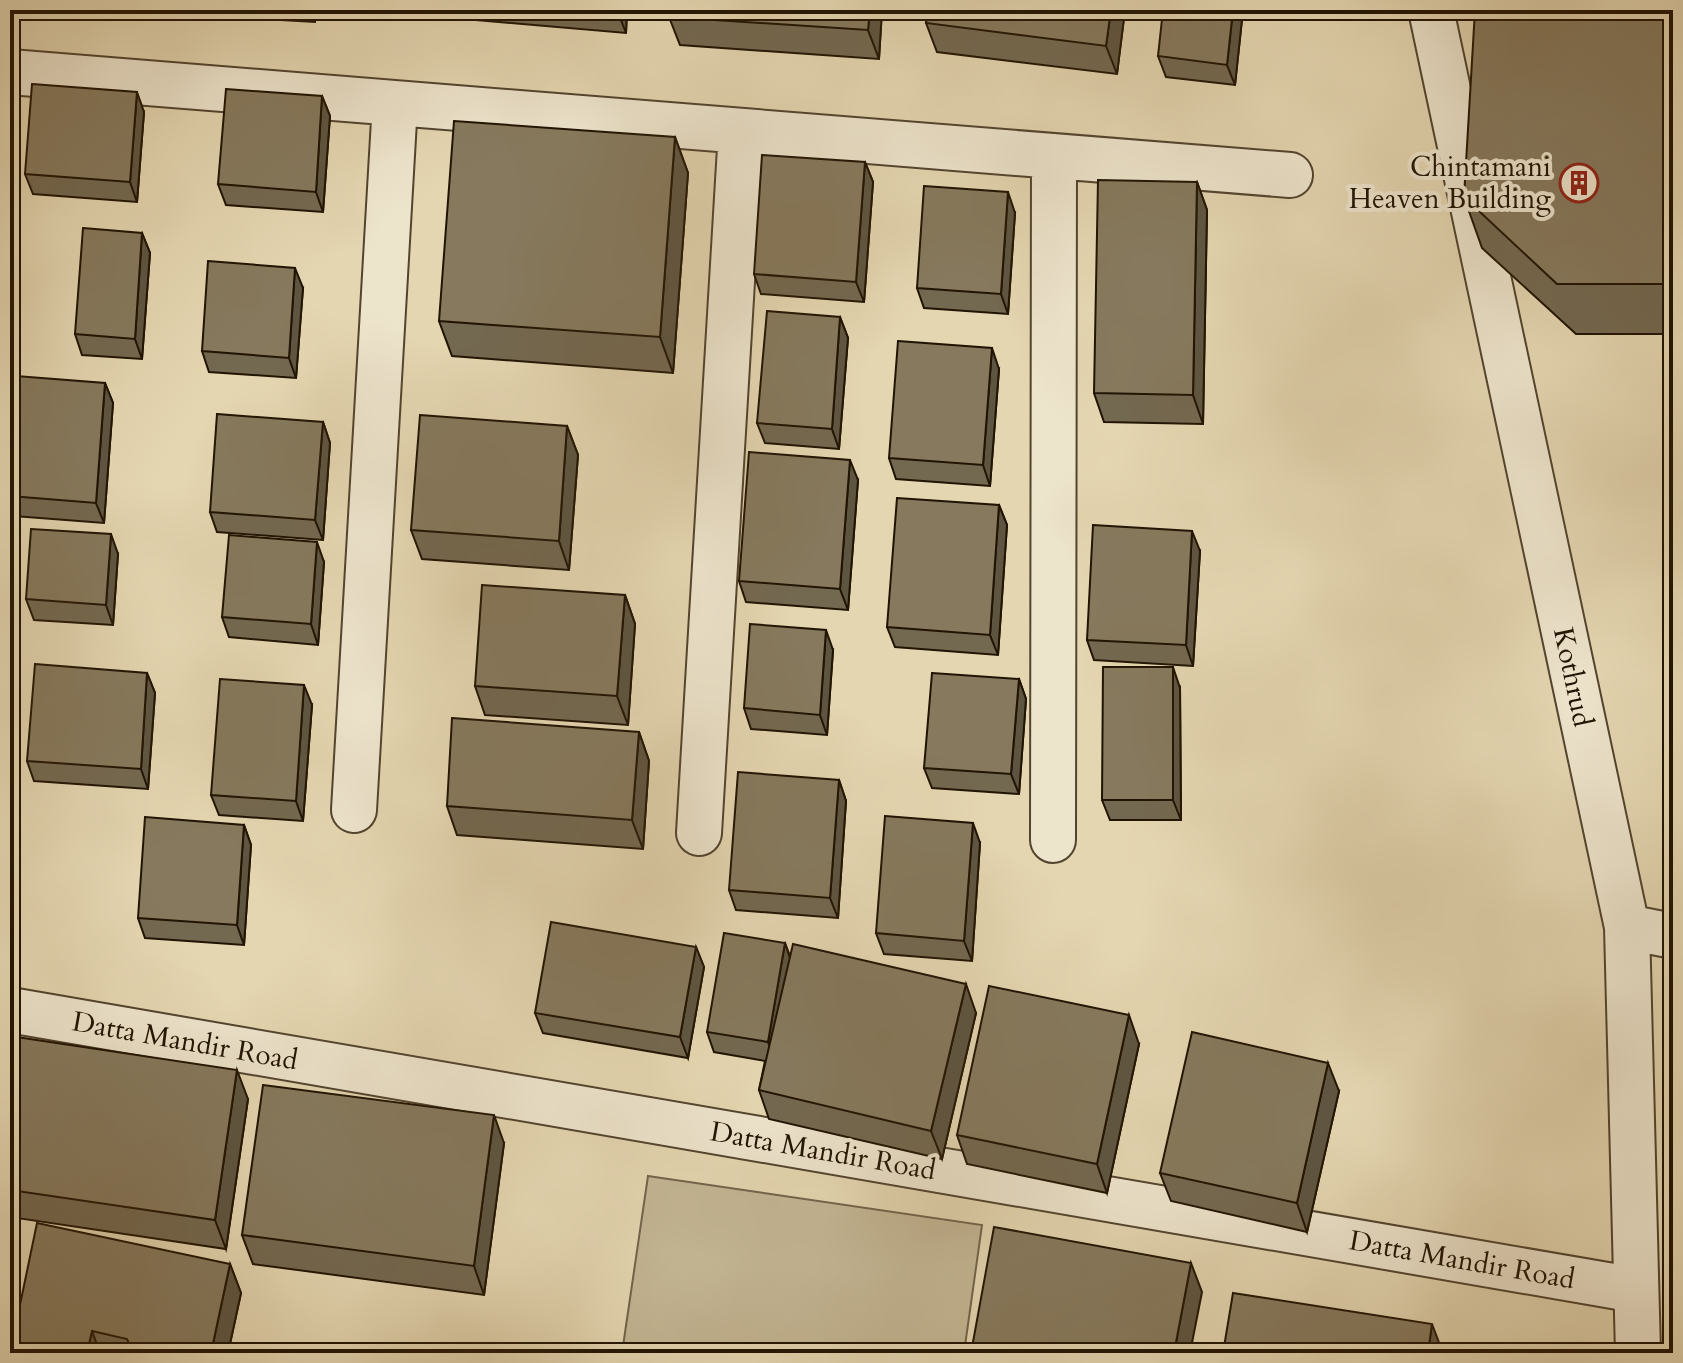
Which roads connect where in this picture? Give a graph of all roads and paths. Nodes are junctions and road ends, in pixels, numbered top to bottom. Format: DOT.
graph roads {
  1 [pos="1431,10"];
  2 [pos="10,72"];
  3 [pos="395,103"];
  4 [pos="741,131"];
  5 [pos="1054,156"];
  6 [pos="1290,175"];
  7 [pos="354,810"];
  8 [pos="699,833"];
  9 [pos="1053,840"];
  10 [pos="1627,927"];
  11 [pos="1673,936"];
  12 [pos="10,1010"];
  13 [pos="1636,1290"];
  14 [pos="1638,1353"];
  1 -- 10 [label="street, Kothrud"];
  2 -- 3 [label="street"];
  3 -- 4 [label="street"];
  3 -- 7 [label="street"];
  4 -- 5 [label="street"];
  4 -- 8 [label="street"];
  5 -- 6 [label="street"];
  5 -- 9 [label="street"];
  10 -- 11 [label="street"];
  10 -- 13 [label="street, Kothrud"];
  12 -- 13 [label="street, Datta Mandir Road"];
  13 -- 14 [label="street, Kothrud"];
}
